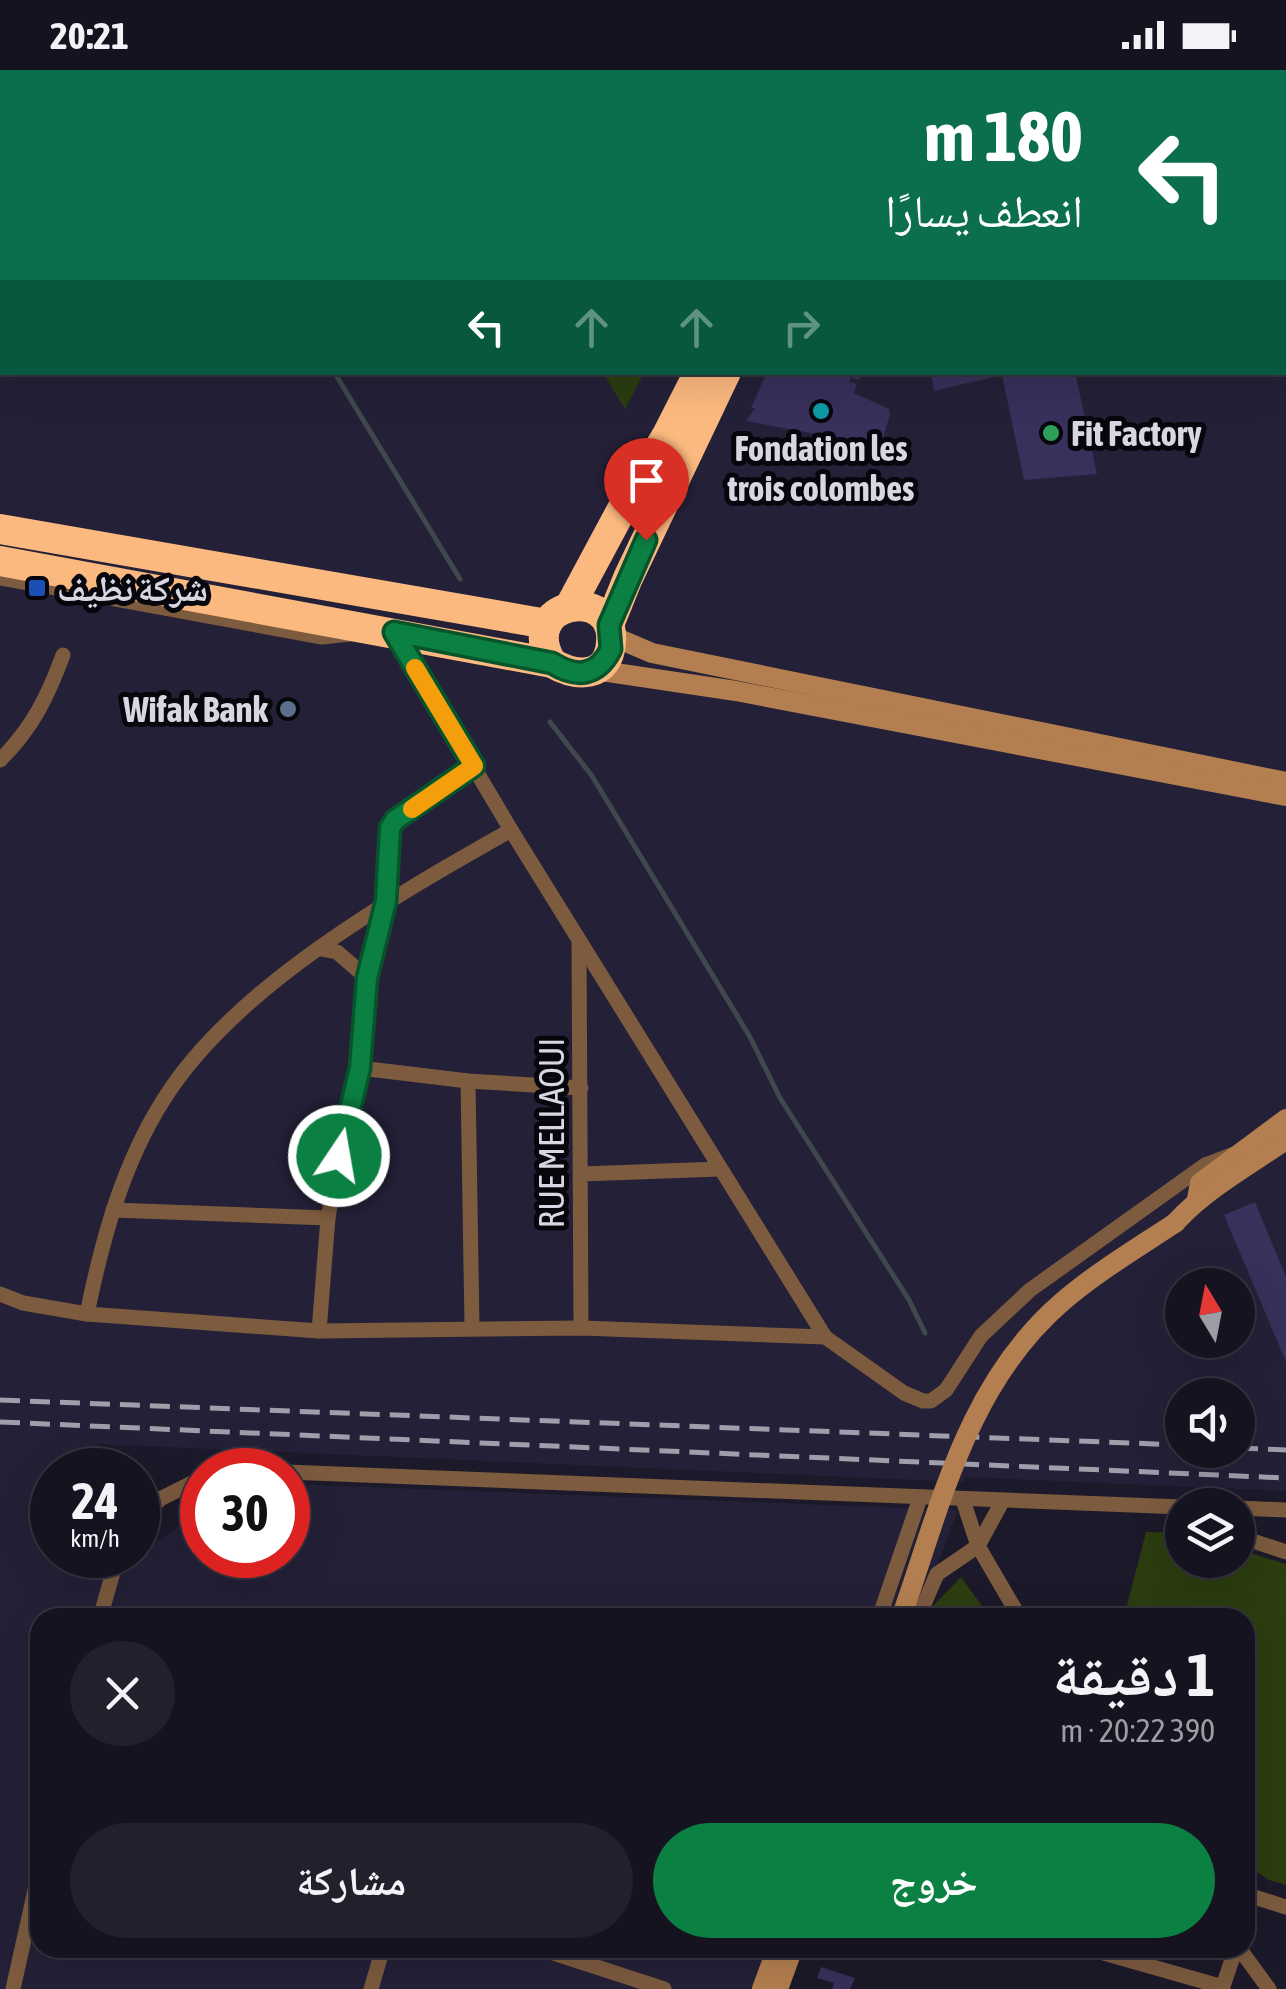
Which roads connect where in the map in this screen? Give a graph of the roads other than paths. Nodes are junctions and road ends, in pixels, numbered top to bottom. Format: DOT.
graph roads {
  1 [pos="697,375"];
  2 [pos="725,375"];
  3 [pos="0,515"];
  4 [pos="0,529"];
  5 [pos="598,554"];
  6 [pos="0,561"];
  7 [pos="0,578"];
  8 [pos="477,614"];
  9 [pos="558,615"];
  10 [pos="508,617"];
  11 [pos="382,630"];
  12 [pos="610,631"];
  13 [pos="63,655"];
  14 [pos="552,663"];
  15 [pos="595,670"];
  16 [pos="0,760"];
  17 [pos="474,766"];
  18 [pos="1286,782"];
  19 [pos="1286,796"];
  20 [pos="511,830"];
  21 [pos="386,901"];
  22 [pos="578,939"];
  23 [pos="321,949"];
  24 [pos="367,978"];
  25 [pos="616,1000"];
  26 [pos="582,1004"];
  27 [pos="360,1068"];
  28 [pos="468,1081"];
  29 [pos="581,1088"];
  30 [pos="1286,1119"];
  31 [pos="1286,1140"];
  32 [pos="1240,1152"];
  33 [pos="720,1169"];
  34 [pos="581,1174"];
  35 [pos="1197,1199"];
  36 [pos="114,1210"];
  37 [pos="328,1218"];
  38 [pos="0,1294"];
  39 [pos="87,1314"];
  40 [pos="472,1327"];
  41 [pos="581,1328"];
  42 [pos="320,1330"];
  43 [pos="825,1337"];
  44 [pos="310,1470"];
  45 [pos="920,1498"];
  46 [pos="964,1500"];
  47 [pos="1004,1500"];
  48 [pos="1140,1506"];
  49 [pos="1165,1507"];
  50 [pos="1255,1509"];
  51 [pos="1286,1510"];
  52 [pos="1165,1514"];
  53 [pos="1255,1542"];
  54 [pos="978,1546"];
  55 [pos="1286,1552"];
  56 [pos="111,1578"];
  57 [pos="103,1608"];
  58 [pos="882,1608"];
  59 [pos="905,1608"];
  60 [pos="922,1608"];
  61 [pos="1014,1608"];
  62 [pos="1255,1897"];
  63 [pos="1286,1907"];
  64 [pos="30,1913"];
  65 [pos="380,1958"];
  66 [pos="569,1958"];
  67 [pos="773,1958"];
  68 [pos="789,1958"];
  69 [pos="1120,1958"];
  70 [pos="1234,1958"];
  71 [pos="1246,1958"];
  72 [pos="1222,1988"];
  73 [pos="13,1989"];
  74 [pos="371,1989"];
  75 [pos="664,1989"];
  76 [pos="762,1989"];
  77 [pos="778,1989"];
  78 [pos="1269,1989"];
  1 -- 5 [label="highway"];
  2 -- 12 [label="highway"];
  3 -- 8 [label="street"];
  4 -- 8 [label="highway"];
  5 -- 9 [label="highway"];
  5 -- 10 [label="highway"];
  6 -- 11 [label="highway"];
  7 -- 11 [label="street"];
  8 -- 10 [label="highway"];
  9 -- 10 [label="highway"];
  9 -- 12 [label="highway"];
  9 -- 14 [label="highway"];
  11 -- 14 [label="highway"];
  11 -- 17 [label="street"];
  12 -- 15 [label="highway"];
  12 -- 18 [label="street"];
  13 -- 16 [label="street"];
  14 -- 15 [label="highway"];
  15 -- 19 [label="street"];
  17 -- 20 [label="street"];
  17 -- 21 [label="street"];
  20 -- 21 [label="street"];
  20 -- 22 [label="street"];
  21 -- 23 [label="street"];
  21 -- 24 [label="street"];
  22 -- 25 [label="street"];
  22 -- 26 [label="street, RUE MELLAOUI"];
  23 -- 24 [label="street"];
  23 -- 36 [label="street"];
  24 -- 27 [label="street"];
  25 -- 26 [label="street"];
  25 -- 33 [label="street"];
  26 -- 29 [label="street, RUE MELLAOUI"];
  27 -- 28 [label="street"];
  27 -- 37 [label="street"];
  28 -- 29 [label="street"];
  28 -- 40 [label="street"];
  29 -- 34 [label="street, RUE MELLAOUI"];
  30 -- 32 [label="street"];
  31 -- 35 [label="street"];
  32 -- 35 [label="street"];
  32 -- 43 [label="street"];
  33 -- 34 [label="street"];
  33 -- 43 [label="street"];
  34 -- 41 [label="street, RUE MELLAOUI"];
  35 -- 59 [label="street, bridge"];
  36 -- 37 [label="street"];
  36 -- 39 [label="street"];
  37 -- 42 [label="street"];
  38 -- 39 [label="street"];
  39 -- 42 [label="street"];
  40 -- 41 [label="street"];
  40 -- 42 [label="street"];
  41 -- 43 [label="street"];
  44 -- 45 [label="street"];
  45 -- 46 [label="street"];
  45 -- 58 [label="street"];
  46 -- 47 [label="street"];
  46 -- 54 [label="street"];
  47 -- 48 [label="street"];
  47 -- 54 [label="street"];
  48 -- 49 [label="street"];
  48 -- 52 [label="street"];
  50 -- 51 [label="street"];
  53 -- 55 [label="street"];
  54 -- 60 [label="street"];
  54 -- 61 [label="street"];
  56 -- 57 [label="street"];
  62 -- 63 [label="street"];
  64 -- 73 [label="street"];
  65 -- 74 [label="street"];
  66 -- 75 [label="street"];
  67 -- 76 [label="street"];
  68 -- 77 [label="street"];
  69 -- 72 [label="street"];
  70 -- 72 [label="street"];
  71 -- 78 [label="street"];
}
